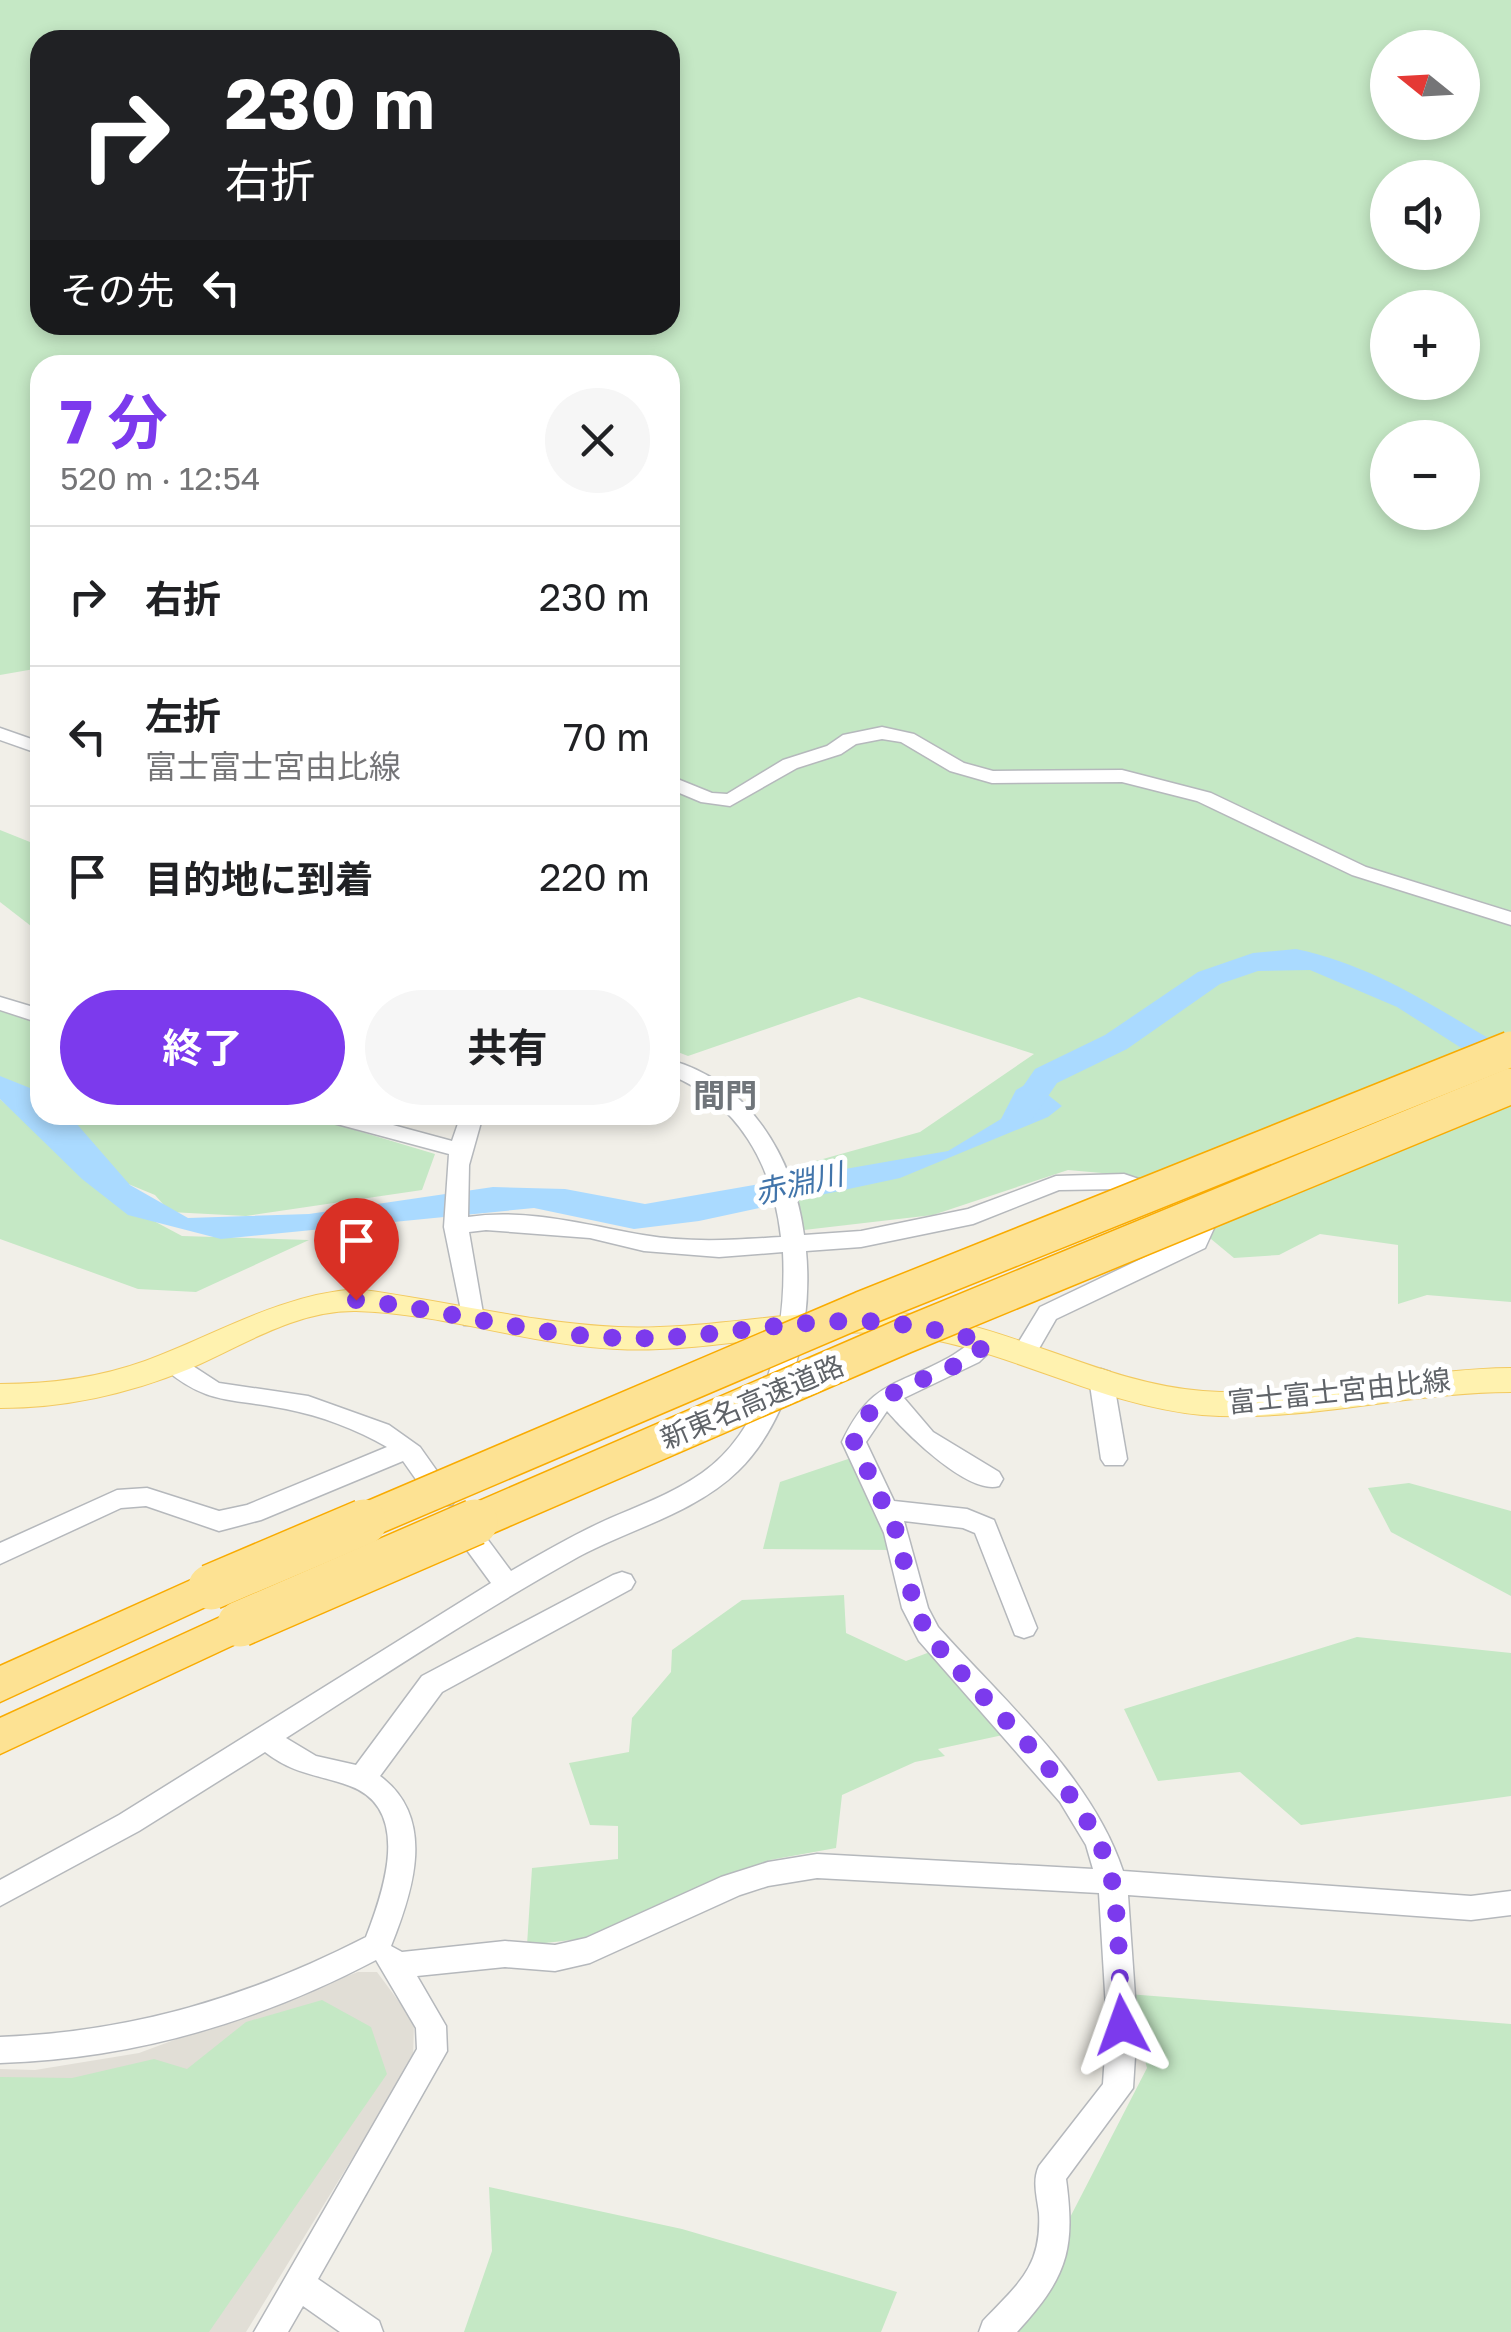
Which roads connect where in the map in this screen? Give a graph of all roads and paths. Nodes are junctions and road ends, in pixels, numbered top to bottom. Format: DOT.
graph roads {
  1 [pos="0,734"];
  2 [pos="30,748"];
  3 [pos="680,788"];
  4 [pos="1511,919"];
  5 [pos="0,1002"];
  6 [pos="30,1012"];
  7 [pos="1511,1048"];
  8 [pos="680,1070"];
  9 [pos="1511,1086"];
  10 [pos="367,1125"];
  11 [pos="468,1125"];
  12 [pos="459,1150"];
  13 [pos="456,1222"];
  14 [pos="797,1243"];
  15 [pos="472,1320"];
  16 [pos="792,1325"];
  17 [pos="988,1342"];
  18 [pos="1024,1353"];
  19 [pos="173,1362"];
  20 [pos="1100,1378"];
  21 [pos="1511,1380"];
  22 [pos="0,1396"];
  23 [pos="888,1396"];
  24 [pos="407,1448"];
  25 [pos="1114,1459"];
  26 [pos="990,1478"];
  27 [pos="884,1509"];
  28 [pos="0,1554"];
  29 [pos="622,1582"];
  30 [pos="508,1586"];
  31 [pos="1024,1628"];
  32 [pos="0,1685"];
  33 [pos="0,1737"];
  34 [pos="265,1737"];
  35 [pos="362,1779"];
  36 [pos="1113,1885"];
  37 [pos="0,1894"];
  38 [pos="1511,1903"];
  39 [pos="387,1955"];
  40 [pos="0,2050"];
  41 [pos="298,2284"];
  42 [pos="270,2332"];
  43 [pos="367,2332"];
  44 [pos="995,2332"];
  1 -- 2 [label="street"];
  3 -- 4 [label="street"];
  5 -- 6 [label="street"];
  7 -- 32 [label="highway, 新東名高速道路, bridge"];
  8 -- 14 [label="street"];
  9 -- 33 [label="highway, 新東名高速道路, bridge"];
  10 -- 12 [label="street"];
  11 -- 12 [label="street"];
  12 -- 13 [label="street"];
  13 -- 14 [label="street"];
  13 -- 15 [label="street"];
  14 -- 16 [label="street"];
  14 -- 18 [label="street"];
  15 -- 16 [label="main road, 富士富士宮由比線"];
  15 -- 19 [label="main road, 富士富士宮由比線"];
  16 -- 17 [label="main road, 富士富士宮由比線"];
  16 -- 30 [label="street"];
  17 -- 18 [label="main road, 富士富士宮由比線"];
  17 -- 23 [label="street"];
  18 -- 20 [label="main road, 富士富士宮由比線"];
  19 -- 22 [label="main road, 富士富士宮由比線"];
  19 -- 24 [label="street"];
  20 -- 21 [label="main road, 富士富士宮由比線"];
  20 -- 25 [label="street"];
  23 -- 26 [label="street"];
  23 -- 27 [label="street"];
  24 -- 28 [label="street"];
  24 -- 30 [label="street"];
  27 -- 31 [label="street"];
  27 -- 36 [label="street"];
  29 -- 35 [label="street"];
  30 -- 34 [label="street"];
  34 -- 35 [label="street"];
  34 -- 37 [label="street"];
  35 -- 39 [label="street"];
  36 -- 38 [label="street"];
  36 -- 39 [label="street"];
  36 -- 44 [label="street"];
  39 -- 40 [label="street"];
  39 -- 41 [label="street"];
  41 -- 42 [label="street"];
  41 -- 43 [label="street"];
}
